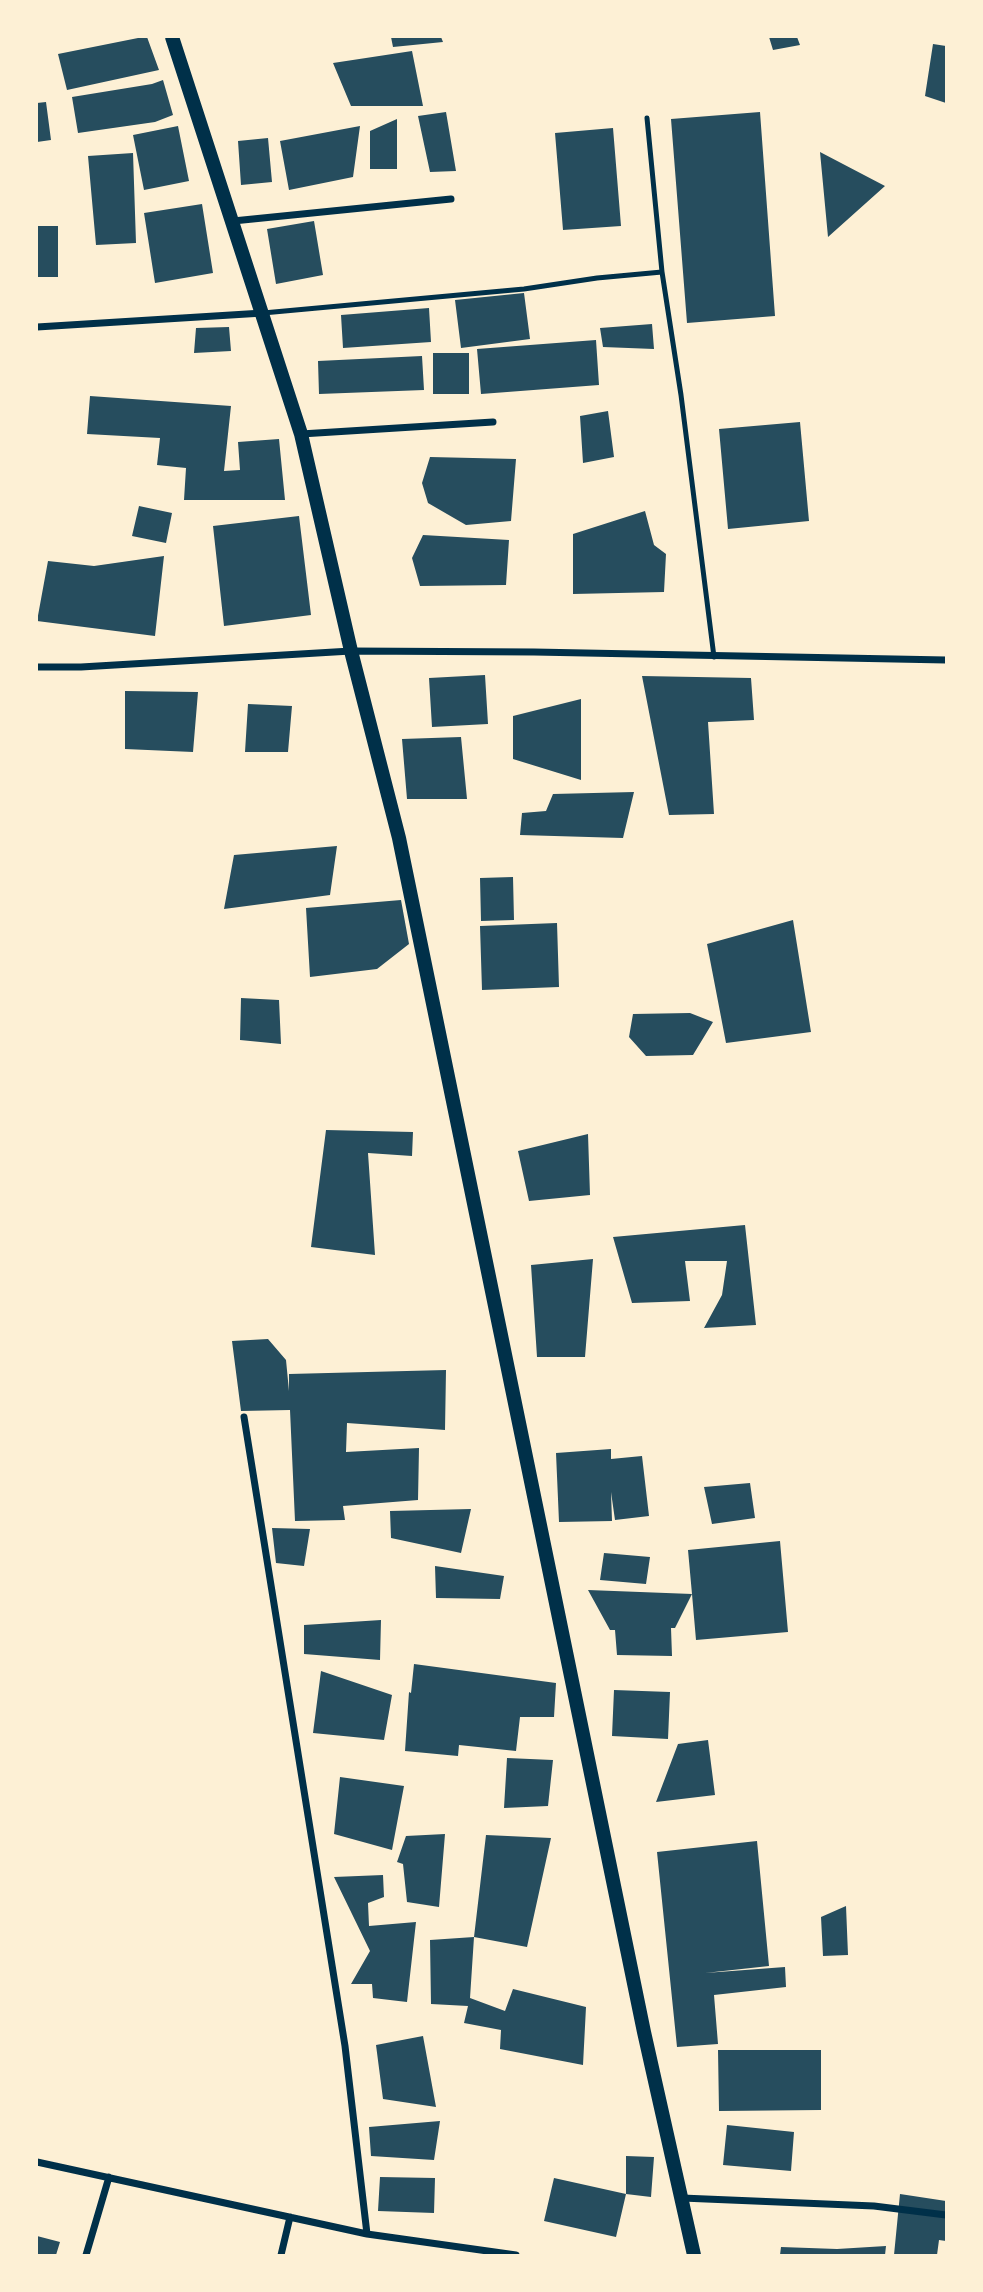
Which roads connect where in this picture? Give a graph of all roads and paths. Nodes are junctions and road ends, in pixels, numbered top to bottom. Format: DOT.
graph roads {
  1 [pos="172,37"];
  2 [pos="647,118"];
  3 [pos="451,199"];
  4 [pos="233,221"];
  5 [pos="662,272"];
  6 [pos="263,313"];
  7 [pos="37,327"];
  8 [pos="493,422"];
  9 [pos="301,434"];
  10 [pos="351,651"];
  11 [pos="714,657"];
  12 [pos="946,660"];
  13 [pos="37,667"];
  14 [pos="244,1417"];
  15 [pos="37,2162"];
  16 [pos="109,2177"];
  17 [pos="681,2198"];
  18 [pos="946,2216"];
  19 [pos="290,2217"];
  20 [pos="367,2234"];
  21 [pos="86,2255"];
  22 [pos="281,2255"];
  23 [pos="516,2255"];
  24 [pos="694,2255"];
  1 -- 4 [label="main road"];
  2 -- 5 [label="lane"];
  3 -- 4 [label="street"];
  4 -- 6 [label="main road"];
  5 -- 6 [label="lane"];
  5 -- 11 [label="lane"];
  6 -- 7 [label="street"];
  6 -- 9 [label="main road"];
  8 -- 9 [label="street"];
  9 -- 10 [label="main road"];
  10 -- 11 [label="street"];
  10 -- 13 [label="street"];
  10 -- 17 [label="main road"];
  11 -- 12 [label="street"];
  14 -- 20 [label="street"];
  15 -- 16 [label="street"];
  16 -- 19 [label="street"];
  16 -- 21 [label="street"];
  17 -- 18 [label="street"];
  17 -- 24 [label="main road"];
  19 -- 20 [label="street"];
  19 -- 22 [label="street"];
  20 -- 23 [label="street"];
}
